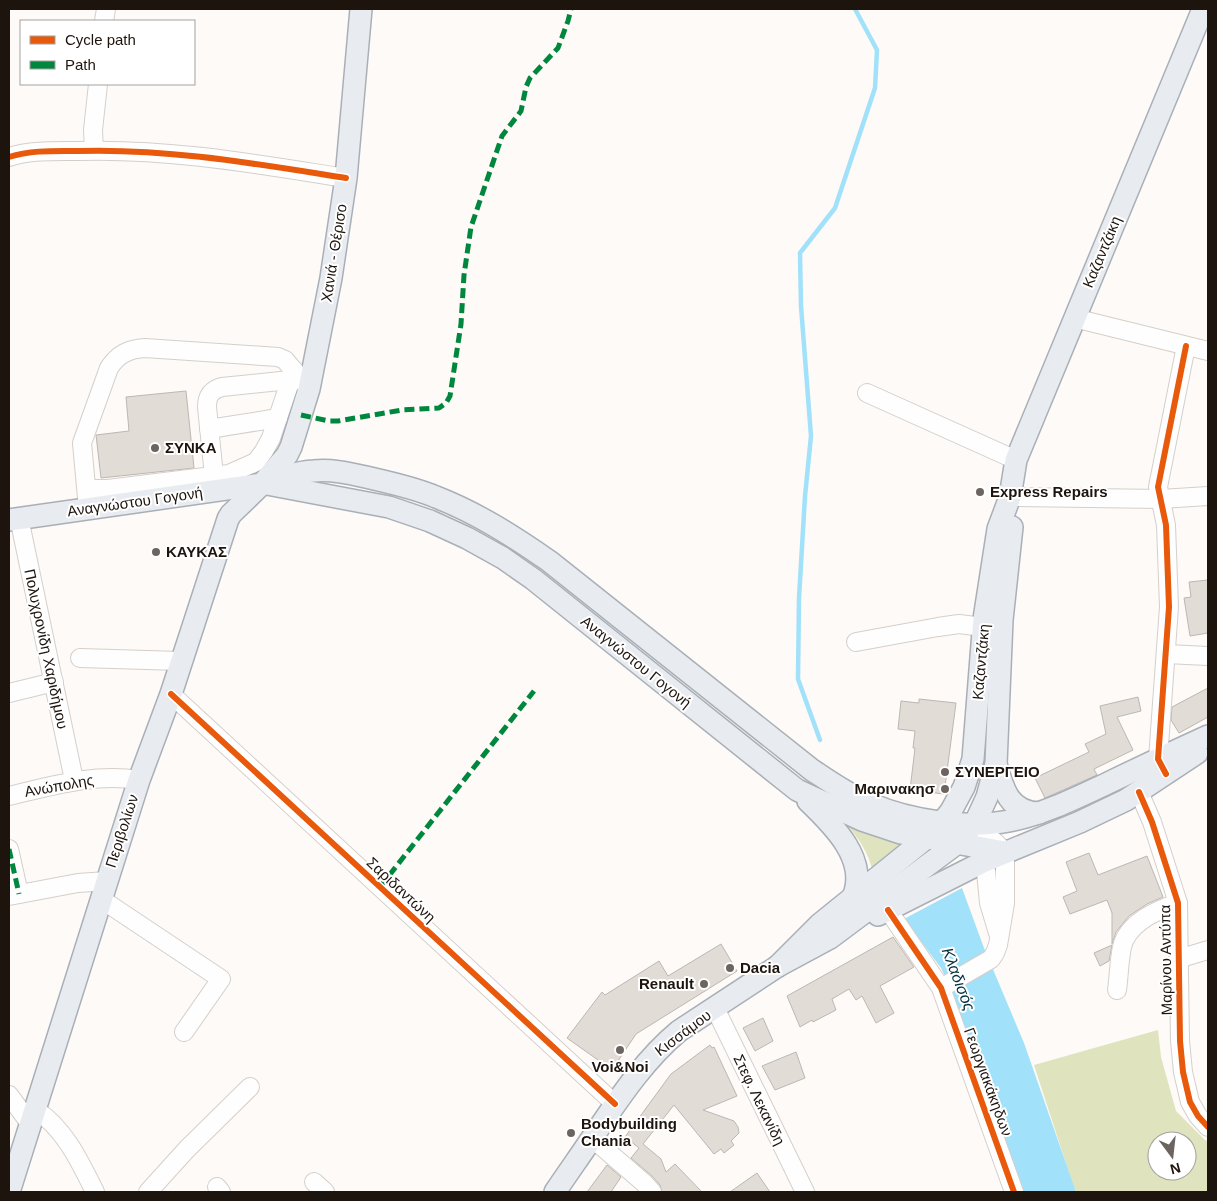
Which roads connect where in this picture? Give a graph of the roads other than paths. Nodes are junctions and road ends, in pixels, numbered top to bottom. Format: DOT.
graph roads {
  1 [pos="361,9"];
  2 [pos="1203,9"];
  3 [pos="98,85"];
  4 [pos="94,150"];
  5 [pos="9,158"];
  6 [pos="346,178"];
  7 [pos="1074,318"];
  8 [pos="1186,346"];
  9 [pos="1208,351"];
  10 [pos="298,380"];
  11 [pos="867,392"];
  12 [pos="278,418"];
  13 [pos="209,429"];
  14 [pos="1016,460"];
  15 [pos="214,476"];
  16 [pos="262,484"];
  17 [pos="1208,496"];
  18 [pos="1010,497"];
  19 [pos="88,499"];
  20 [pos="1161,499"];
  21 [pos="14,519"];
  22 [pos="984,627"];
  23 [pos="856,642"];
  24 [pos="1166,654"];
  25 [pos="1208,656"];
  26 [pos="80,658"];
  27 [pos="180,661"];
  28 [pos="54,682"];
  29 [pos="9,693"];
  30 [pos="171,694"];
  31 [pos="1208,736"];
  32 [pos="1208,746"];
  33 [pos="996,764"];
  34 [pos="1162,766"];
  35 [pos="74,780"];
  36 [pos="139,780"];
  37 [pos="797,790"];
  38 [pos="1139,792"];
  39 [pos="9,796"];
  40 [pos="1040,813"];
  41 [pos="943,822"];
  42 [pos="975,823"];
  43 [pos="927,839"];
  44 [pos="956,844"];
  45 [pos="9,849"];
  46 [pos="1005,852"];
  47 [pos="983,854"];
  48 [pos="104,890"];
  49 [pos="14,895"];
  50 [pos="853,897"];
  51 [pos="1178,903"];
  52 [pos="888,910"];
  53 [pos="998,936"];
  54 [pos="830,938"];
  55 [pos="1208,950"];
  56 [pos="1178,959"];
  57 [pos="778,966"];
  58 [pos="945,986"];
  59 [pos="1117,990"];
  60 [pos="715,1008"];
  61 [pos="184,1032"];
  62 [pos="250,1087"];
  63 [pos="9,1095"];
  64 [pos="615,1104"];
  65 [pos="34,1118"];
  66 [pos="1208,1127"];
  67 [pos="592,1138"];
  68 [pos="797,1189"];
  69 [pos="9,1192"];
  70 [pos="95,1192"];
  71 [pos="148,1192"];
  72 [pos="555,1192"];
  73 [pos="652,1192"];
  74 [pos="1014,1192"];
  1 -- 6 [label="main road, Χανιά - Θέρισο"];
  2 -- 7 [label="main road, Καζαντζάκη"];
  3 -- 4 [label="street"];
  4 -- 5 [label="street"];
  4 -- 6 [label="street"];
  6 -- 10 [label="main road, Χανιά - Θέρισο"];
  7 -- 8 [label="street"];
  7 -- 14 [label="main road, Καζαντζάκη"];
  8 -- 9 [label="street"];
  8 -- 20 [label="street"];
  10 -- 12 [label="street"];
  10 -- 13 [label="street"];
  10 -- 16 [label="main road, Χανιά - Θέρισο"];
  10 -- 19 [label="street"];
  11 -- 14 [label="street"];
  12 -- 13 [label="street"];
  12 -- 15 [label="street"];
  13 -- 15 [label="street"];
  14 -- 18 [label="main road, Καζαντζάκη"];
  15 -- 19 [label="street"];
  16 -- 19 [label="main road, Αναγνώστου Γογονή"];
  16 -- 27 [label="main road, Περιβολίων"];
  16 -- 37 [label="main road, Αναγνώστου Γογονή"];
  16 -- 41 [label="main road, Αναγνώστου Γογονή"];
  17 -- 20 [label="street"];
  18 -- 20 [label="street"];
  18 -- 22 [label="main road, Καζαντζάκη"];
  18 -- 33 [label="main road, Καζαντζάκη"];
  19 -- 21 [label="main road, Αναγνώστου Γογονή"];
  20 -- 24 [label="street"];
  21 -- 28 [label="street, Πολυχρονίδη Χαριδήμου"];
  22 -- 23 [label="street"];
  22 -- 41 [label="main road, Καζαντζάκη"];
  24 -- 25 [label="street"];
  24 -- 34 [label="street"];
  26 -- 27 [label="street"];
  27 -- 30 [label="main road, Περιβολίων"];
  28 -- 29 [label="street"];
  28 -- 35 [label="street, Πολυχρονίδη Χαριδήμου"];
  30 -- 36 [label="main road, Περιβολίων"];
  30 -- 64 [label="street, Σαριδαντώνη"];
  31 -- 34 [label="main road"];
  32 -- 34 [label="main road"];
  33 -- 40 [label="main road"];
  33 -- 42 [label="main road, Καζαντζάκη"];
  34 -- 38 [label="main road"];
  34 -- 40 [label="main road, Αναγνώστου Γογονή"];
  35 -- 36 [label="street, Ανώπολης"];
  35 -- 39 [label="street, Ανώπολης"];
  36 -- 48 [label="main road, Περιβολίων"];
  37 -- 43 [label="main road, Αναγνώστου Γογονή"];
  37 -- 50 [label="main road"];
  38 -- 46 [label="main road"];
  38 -- 51 [label="street, Μαρίνου Αντύπα"];
  40 -- 42 [label="main road, Αναγνώστου Γογονή"];
  41 -- 42 [label="main road, Αναγνώστου Γογονή"];
  41 -- 43 [label="main road, Κισσάμου"];
  42 -- 44 [label="main road, Κισσάμου"];
  42 -- 46 [label="street"];
  42 -- 47 [label="street"];
  43 -- 44 [label="main road, Αναγνώστου Γογονή"];
  43 -- 50 [label="main road, Κισσάμου"];
  44 -- 47 [label="main road, Αναγνώστου Γογονή"];
  44 -- 54 [label="main road, Κισσάμου"];
  45 -- 49 [label="street"];
  46 -- 47 [label="main road"];
  46 -- 53 [label="street"];
  47 -- 52 [label="main road"];
  47 -- 53 [label="street"];
  48 -- 49 [label="street"];
  48 -- 61 [label="street"];
  48 -- 65 [label="main road, Περιβολίων"];
  50 -- 57 [label="main road, Κισσάμου"];
  51 -- 56 [label="street, Μαρίνου Αντύπα"];
  51 -- 59 [label="street"];
  52 -- 54 [label="main road"];
  52 -- 58 [label="street, Γεωργιακάκηδων"];
  53 -- 58 [label="street"];
  54 -- 57 [label="main road, Κισσάμου"];
  55 -- 56 [label="street"];
  56 -- 66 [label="street, Μαρίνου Αντύπα"];
  57 -- 60 [label="main road, Κισσάμου"];
  58 -- 74 [label="street, Γεωργιακάκηδων"];
  60 -- 64 [label="main road, Κισσάμου"];
  60 -- 68 [label="street, Στεφ. Λεκανίδη"];
  62 -- 71 [label="street"];
  63 -- 65 [label="street"];
  64 -- 67 [label="main road, Κισσάμου"];
  65 -- 69 [label="main road, Περιβολίων"];
  65 -- 70 [label="street"];
  67 -- 72 [label="main road, Κισσάμου"];
  67 -- 73 [label="street"];
}
